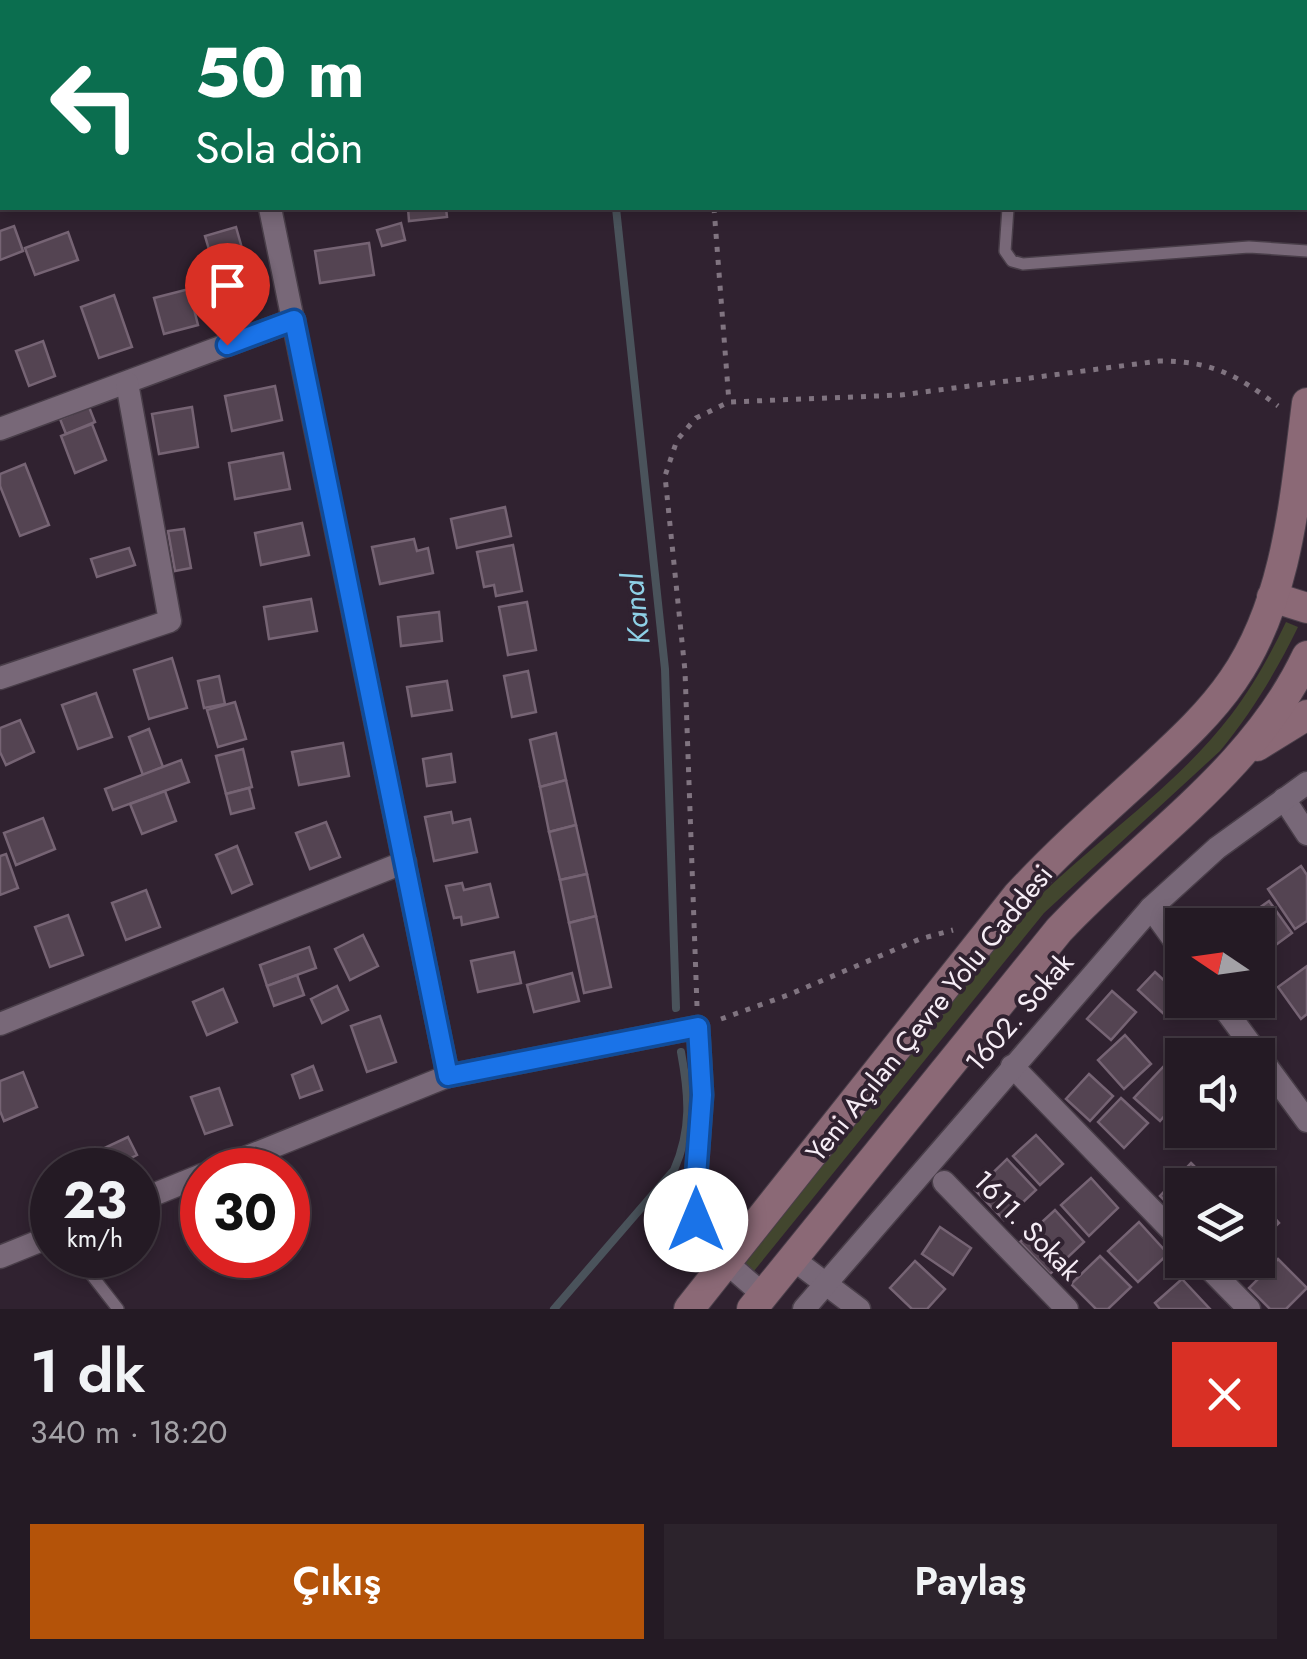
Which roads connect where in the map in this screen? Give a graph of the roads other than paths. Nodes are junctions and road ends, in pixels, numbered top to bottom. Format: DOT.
graph roads {
  1 [pos="270,210"];
  2 [pos="1008,210"];
  3 [pos="1307,251"];
  4 [pos="294,320"];
  5 [pos="126,384"];
  6 [pos="1306,415"];
  7 [pos="0,428"];
  8 [pos="1300,508"];
  9 [pos="1272,597"];
  10 [pos="1307,608"];
  11 [pos="1307,656"];
  12 [pos="0,678"];
  13 [pos="1307,715"];
  14 [pos="1242,756"];
  15 [pos="1307,783"];
  16 [pos="1284,799"];
  17 [pos="1307,834"];
  18 [pos="405,862"];
  19 [pos="1151,908"];
  20 [pos="1165,927"];
  21 [pos="1231,1018"];
  22 [pos="0,1024"];
  23 [pos="1012,1066"];
  24 [pos="448,1076"];
  25 [pos="1307,1121"];
  26 [pos="270,1148"];
  27 [pos="944,1182"];
  28 [pos="1165,1224"];
  29 [pos="30,1245"];
  30 [pos="0,1257"];
  31 [pos="793,1259"];
  32 [pos="728,1262"];
  33 [pos="94,1278"];
  34 [pos="1219,1278"];
  35 [pos="826,1284"];
  36 [pos="758,1302"];
  37 [pos="118,1309"];
  38 [pos="689,1309"];
  39 [pos="804,1309"];
  40 [pos="859,1309"];
  41 [pos="1067,1309"];
  42 [pos="1249,1309"];
  1 -- 4 [label="street"];
  2 -- 3 [label="lane"];
  4 -- 5 [label="street"];
  4 -- 18 [label="street"];
  5 -- 7 [label="street"];
  5 -- 12 [label="street"];
  6 -- 8 [label="main road, Yeni Açılan Çevre Yolu Caddesi"];
  8 -- 9 [label="main road, Yeni Açılan Çevre Yolu Caddesi"];
  9 -- 10 [label="main road"];
  9 -- 32 [label="main road, Yeni Açılan Çevre Yolu Caddesi"];
  11 -- 14 [label="main road, Yeni Açılan Çevre Yolu Caddesi"];
  13 -- 14 [label="main road"];
  14 -- 31 [label="main road, Yeni Açılan Çevre Yolu Caddesi"];
  15 -- 16 [label="street, 1602. Sokak"];
  16 -- 17 [label="street"];
  16 -- 19 [label="street, 1602. Sokak"];
  18 -- 22 [label="street"];
  18 -- 24 [label="street"];
  19 -- 20 [label="street"];
  19 -- 23 [label="street, 1602. Sokak"];
  21 -- 25 [label="street"];
  23 -- 28 [label="street"];
  23 -- 35 [label="street, 1602. Sokak"];
  24 -- 26 [label="street"];
  24 -- 32 [label="street"];
  27 -- 41 [label="street, 1611. Sokak"];
  29 -- 30 [label="street"];
  31 -- 35 [label="street"];
  31 -- 36 [label="main road, Yeni Açılan Çevre Yolu Caddesi"];
  32 -- 36 [label="street"];
  32 -- 38 [label="main road, Yeni Açılan Çevre Yolu Caddesi"];
  33 -- 37 [label="lane"];
  34 -- 42 [label="street"];
  35 -- 39 [label="street, 1602. Sokak"];
  35 -- 40 [label="street"];
}
